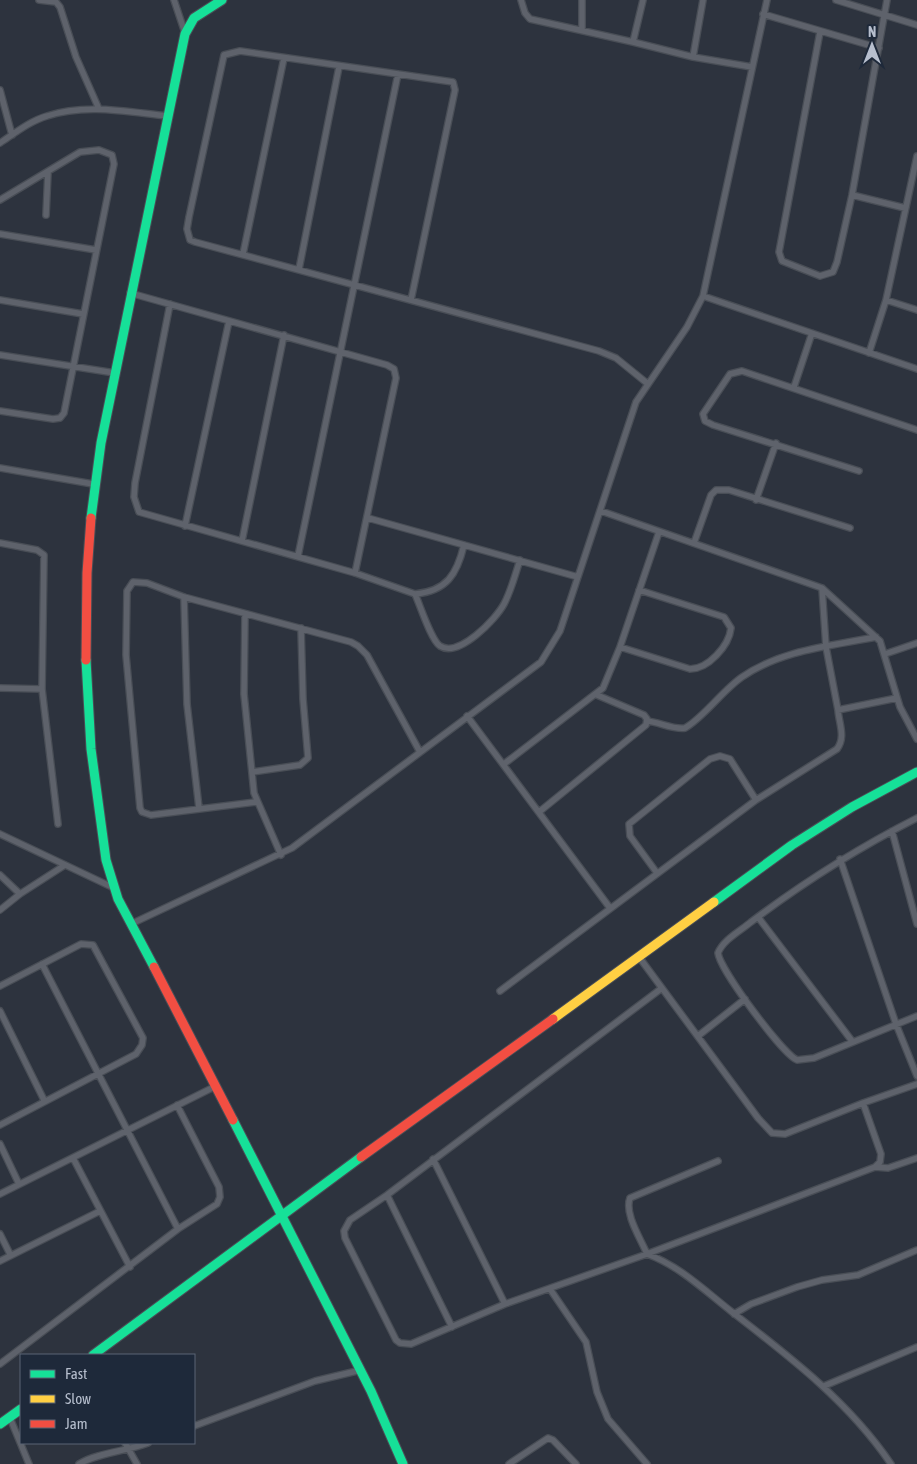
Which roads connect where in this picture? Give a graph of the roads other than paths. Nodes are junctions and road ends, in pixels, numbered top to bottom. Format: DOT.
graph roads {
  1 [pos="39,0"];
  2 [pos="174,0"];
  3 [pos="222,0"];
  4 [pos="521,0"];
  5 [pos="582,0"];
  6 [pos="643,0"];
  7 [pos="703,0"];
  8 [pos="767,0"];
  9 [pos="836,0"];
  10 [pos="887,0"];
  11 [pos="763,14"];
  12 [pos="885,15"];
  13 [pos="917,25"];
  14 [pos="582,29"];
  15 [pos="820,32"];
  16 [pos="185,34"];
  17 [pos="634,42"];
  18 [pos="879,48"];
  19 [pos="693,57"];
  20 [pos="284,58"];
  21 [pos="339,66"];
  22 [pos="752,67"];
  23 [pos="398,74"];
  24 [pos="0,90"];
  25 [pos="99,110"];
  26 [pos="168,116"];
  27 [pos="12,135"];
  28 [pos="0,143"];
  29 [pos="917,156"];
  30 [pos="48,172"];
  31 [pos="852,195"];
  32 [pos="0,200"];
  33 [pos="905,208"];
  34 [pos="46,215"];
  35 [pos="0,234"];
  36 [pos="96,250"];
  37 [pos="243,254"];
  38 [pos="299,269"];
  39 [pos="354,286"];
  40 [pos="130,293"];
  41 [pos="703,296"];
  42 [pos="0,300"];
  43 [pos="411,300"];
  44 [pos="886,300"];
  45 [pos="170,304"];
  46 [pos="917,310"];
  47 [pos="83,314"];
  48 [pos="229,321"];
  49 [pos="812,334"];
  50 [pos="284,336"];
  51 [pos="340,352"];
  52 [pos="869,353"];
  53 [pos="0,355"];
  54 [pos="73,367"];
  55 [pos="917,369"];
  56 [pos="115,373"];
  57 [pos="648,384"];
  58 [pos="794,388"];
  59 [pos="0,411"];
  60 [pos="917,430"];
  61 [pos="776,444"];
  62 [pos="0,468"];
  63 [pos="859,471"];
  64 [pos="93,484"];
  65 [pos="756,500"];
  66 [pos="601,512"];
  67 [pos="368,518"];
  68 [pos="185,526"];
  69 [pos="850,528"];
  70 [pos="659,532"];
  71 [pos="242,541"];
  72 [pos="0,543"];
  73 [pos="694,543"];
  74 [pos="464,545"];
  75 [pos="298,556"];
  76 [pos="520,560"];
  77 [pos="355,573"];
  78 [pos="578,577"];
  79 [pos="822,588"];
  80 [pos="639,590"];
  81 [pos="415,594"];
  82 [pos="184,597"];
  83 [pos="246,614"];
  84 [pos="301,628"];
  85 [pos="876,638"];
  86 [pos="917,643"];
  87 [pos="620,647"];
  88 [pos="826,647"];
  89 [pos="885,654"];
  90 [pos="0,688"];
  91 [pos="42,689"];
  92 [pos="597,695"];
  93 [pos="897,698"];
  94 [pos="838,710"];
  95 [pos="467,716"];
  96 [pos="647,721"];
  97 [pos="917,739"];
  98 [pos="420,752"];
  99 [pos="504,764"];
  100 [pos="252,772"];
  101 [pos="917,772"];
  102 [pos="756,800"];
  103 [pos="256,802"];
  104 [pos="199,808"];
  105 [pos="539,812"];
  106 [pos="917,818"];
  107 [pos="58,824"];
  108 [pos="892,831"];
  109 [pos="0,834"];
  110 [pos="281,855"];
  111 [pos="840,859"];
  112 [pos="64,865"];
  113 [pos="657,873"];
  114 [pos="0,875"];
  115 [pos="114,888"];
  116 [pos="20,894"];
  117 [pos="610,908"];
  118 [pos="0,910"];
  119 [pos="758,917"];
  120 [pos="132,924"];
  121 [pos="917,924"];
  122 [pos="639,957"];
  123 [pos="42,964"];
  124 [pos="0,986"];
  125 [pos="662,988"];
  126 [pos="500,991"];
  127 [pos="744,999"];
  128 [pos="0,1011"];
  129 [pos="917,1016"];
  130 [pos="896,1024"];
  131 [pos="698,1036"];
  132 [pos="852,1041"];
  133 [pos="98,1074"];
  134 [pos="917,1076"];
  135 [pos="917,1084"];
  136 [pos="216,1086"];
  137 [pos="44,1100"];
  138 [pos="863,1102"];
  139 [pos="177,1105"];
  140 [pos="0,1125"];
  141 [pos="126,1131"];
  142 [pos="0,1144"];
  143 [pos="73,1158"];
  144 [pos="917,1158"];
  145 [pos="433,1159"];
  146 [pos="718,1161"];
  147 [pos="875,1167"];
  148 [pos="20,1184"];
  149 [pos="0,1194"];
  150 [pos="387,1195"];
  151 [pos="100,1211"];
  152 [pos="281,1214"];
  153 [pos="178,1230"];
  154 [pos="0,1234"];
  155 [pos="917,1250"];
  156 [pos="10,1254"];
  157 [pos="647,1254"];
  158 [pos="0,1261"];
  159 [pos="130,1267"];
  160 [pos="550,1289"];
  161 [pos="505,1304"];
  162 [pos="734,1314"];
  163 [pos="452,1327"];
  164 [pos="917,1347"];
  165 [pos="93,1354"];
  166 [pos="0,1364"];
  167 [pos="361,1370"];
  168 [pos="824,1386"];
  169 [pos="20,1410"];
  170 [pos="10,1418"];
  171 [pos="0,1424"];
  172 [pos="195,1426"];
  173 [pos="20,1442"];
  174 [pos="21,1444"];
  175 [pos="126,1444"];
  176 [pos="145,1444"];
  177 [pos="129,1450"];
  178 [pos="29,1464"];
  179 [pos="79,1464"];
  180 [pos="137,1464"];
  181 [pos="403,1464"];
  182 [pos="509,1464"];
  183 [pos="576,1464"];
  184 [pos="647,1464"];
  185 [pos="891,1464"];
  1 -- 25 [label="street"];
  2 -- 16 [label="street"];
  3 -- 16 [label="street"];
  4 -- 14 [label="street"];
  5 -- 14 [label="street"];
  6 -- 17 [label="street"];
  7 -- 19 [label="street"];
  8 -- 11 [label="street"];
  9 -- 12 [label="street"];
  10 -- 12 [label="street"];
  11 -- 15 [label="street"];
  11 -- 22 [label="street"];
  12 -- 13 [label="street"];
  12 -- 18 [label="street"];
  14 -- 17 [label="street"];
  15 -- 18 [label="street"];
  15 -- 31 [label="street"];
  16 -- 26 [label="street"];
  17 -- 19 [label="street"];
  18 -- 31 [label="street"];
  19 -- 22 [label="street"];
  20 -- 21 [label="street"];
  20 -- 37 [label="street"];
  20 -- 37 [label="street"];
  21 -- 23 [label="street"];
  21 -- 38 [label="street"];
  22 -- 41 [label="street"];
  23 -- 39 [label="street"];
  23 -- 43 [label="street"];
  24 -- 27 [label="street"];
  25 -- 26 [label="street"];
  25 -- 27 [label="street"];
  26 -- 40 [label="street"];
  27 -- 28 [label="street"];
  29 -- 33 [label="street"];
  30 -- 32 [label="street"];
  30 -- 34 [label="street"];
  30 -- 36 [label="street"];
  31 -- 33 [label="street"];
  33 -- 44 [label="street"];
  35 -- 36 [label="street"];
  36 -- 47 [label="street"];
  37 -- 38 [label="street"];
  38 -- 39 [label="street"];
  39 -- 43 [label="street"];
  39 -- 51 [label="street"];
  40 -- 45 [label="street"];
  40 -- 56 [label="street"];
  41 -- 49 [label="street"];
  41 -- 57 [label="street"];
  42 -- 47 [label="street"];
  43 -- 57 [label="street"];
  44 -- 46 [label="street"];
  44 -- 52 [label="street"];
  45 -- 48 [label="street"];
  45 -- 68 [label="street"];
  47 -- 54 [label="street"];
  48 -- 50 [label="street"];
  48 -- 68 [label="street"];
  49 -- 52 [label="street"];
  49 -- 58 [label="street"];
  50 -- 51 [label="street"];
  50 -- 71 [label="street"];
  51 -- 67 [label="street"];
  51 -- 75 [label="street"];
  52 -- 55 [label="street"];
  53 -- 54 [label="street"];
  54 -- 56 [label="street"];
  54 -- 59 [label="street"];
  56 -- 64 [label="street"];
  57 -- 66 [label="street"];
  58 -- 60 [label="street"];
  58 -- 61 [label="street"];
  61 -- 63 [label="street"];
  61 -- 65 [label="street"];
  62 -- 64 [label="street"];
  64 -- 115 [label="street"];
  65 -- 69 [label="street"];
  65 -- 73 [label="street"];
  66 -- 70 [label="street"];
  66 -- 78 [label="street"];
  67 -- 74 [label="street"];
  67 -- 77 [label="street"];
  68 -- 71 [label="street"];
  70 -- 73 [label="street"];
  70 -- 80 [label="street"];
  71 -- 75 [label="street"];
  72 -- 91 [label="street"];
  73 -- 79 [label="street"];
  74 -- 76 [label="street"];
  74 -- 81 [label="street"];
  75 -- 77 [label="street"];
  76 -- 78 [label="street"];
  76 -- 81 [label="street"];
  77 -- 81 [label="street"];
  78 -- 95 [label="street"];
  79 -- 85 [label="street"];
  79 -- 88 [label="street"];
  80 -- 87 [label="street"];
  80 -- 87 [label="street"];
  82 -- 83 [label="street"];
  82 -- 104 [label="street"];
  82 -- 104 [label="street"];
  83 -- 84 [label="street"];
  83 -- 100 [label="street"];
  84 -- 98 [label="street"];
  84 -- 100 [label="street"];
  85 -- 88 [label="street"];
  85 -- 89 [label="street"];
  86 -- 89 [label="street"];
  87 -- 92 [label="street"];
  88 -- 94 [label="street"];
  88 -- 96 [label="street"];
  89 -- 93 [label="street"];
  90 -- 91 [label="street"];
  91 -- 107 [label="street"];
  92 -- 96 [label="street"];
  92 -- 99 [label="street"];
  93 -- 94 [label="street"];
  93 -- 97 [label="street"];
  94 -- 102 [label="street"];
  95 -- 98 [label="street"];
  95 -- 99 [label="street"];
  96 -- 105 [label="street"];
  98 -- 110 [label="street"];
  99 -- 105 [label="street"];
  100 -- 103 [label="street"];
  101 -- 122 [label="street"];
  102 -- 113 [label="street"];
  102 -- 113 [label="street"];
  103 -- 104 [label="street"];
  103 -- 110 [label="street"];
  105 -- 117 [label="street"];
  106 -- 108 [label="street"];
  108 -- 111 [label="street"];
  108 -- 121 [label="street"];
  109 -- 112 [label="street"];
  110 -- 120 [label="street"];
  111 -- 119 [label="street"];
  111 -- 130 [label="street"];
  112 -- 115 [label="street"];
  112 -- 116 [label="street"];
  113 -- 117 [label="street"];
  114 -- 116 [label="street"];
  115 -- 120 [label="street"];
  116 -- 118 [label="street"];
  117 -- 126 [label="street"];
  119 -- 127 [label="street"];
  119 -- 132 [label="street"];
  120 -- 136 [label="street"];
  122 -- 125 [label="street"];
  122 -- 152 [label="street"];
  123 -- 124 [label="street"];
  123 -- 133 [label="street"];
  123 -- 133 [label="street"];
  125 -- 131 [label="street"];
  125 -- 145 [label="street"];
  127 -- 131 [label="street"];
  127 -- 132 [label="street"];
  128 -- 137 [label="street"];
  129 -- 130 [label="street"];
  130 -- 132 [label="street"];
  130 -- 134 [label="street"];
  131 -- 138 [label="street"];
  133 -- 137 [label="street"];
  133 -- 141 [label="street"];
  135 -- 138 [label="street"];
  136 -- 139 [label="street"];
  136 -- 152 [label="street"];
  137 -- 140 [label="street"];
  138 -- 147 [label="street"];
  139 -- 141 [label="street"];
  139 -- 153 [label="street"];
  141 -- 143 [label="street"];
  141 -- 153 [label="street"];
  142 -- 148 [label="street"];
  143 -- 148 [label="street"];
  143 -- 151 [label="street"];
  144 -- 147 [label="street"];
  145 -- 150 [label="street"];
  145 -- 161 [label="street"];
  146 -- 157 [label="street"];
  147 -- 157 [label="street"];
  148 -- 149 [label="street"];
  150 -- 163 [label="street"];
  150 -- 163 [label="street"];
  151 -- 156 [label="street"];
  151 -- 159 [label="street"];
  152 -- 165 [label="street"];
  152 -- 167 [label="street"];
  153 -- 159 [label="street"];
  154 -- 156 [label="street"];
  155 -- 162 [label="street"];
  156 -- 158 [label="street"];
  157 -- 160 [label="street"];
  157 -- 162 [label="street"];
  159 -- 166 [label="street"];
  160 -- 161 [label="street"];
  160 -- 184 [label="street"];
  161 -- 163 [label="street"];
  162 -- 168 [label="street"];
  164 -- 168 [label="street"];
  167 -- 172 [label="street"];
  167 -- 181 [label="street"];
  168 -- 185 [label="street"];
  169 -- 170 [label="street"];
  170 -- 171 [label="street"];
  170 -- 173 [label="street"];
  174 -- 178 [label="street"];
  175 -- 177 [label="street"];
  176 -- 177 [label="street"];
  177 -- 179 [label="street"];
  177 -- 180 [label="street"];
  182 -- 183 [label="street"];
}
